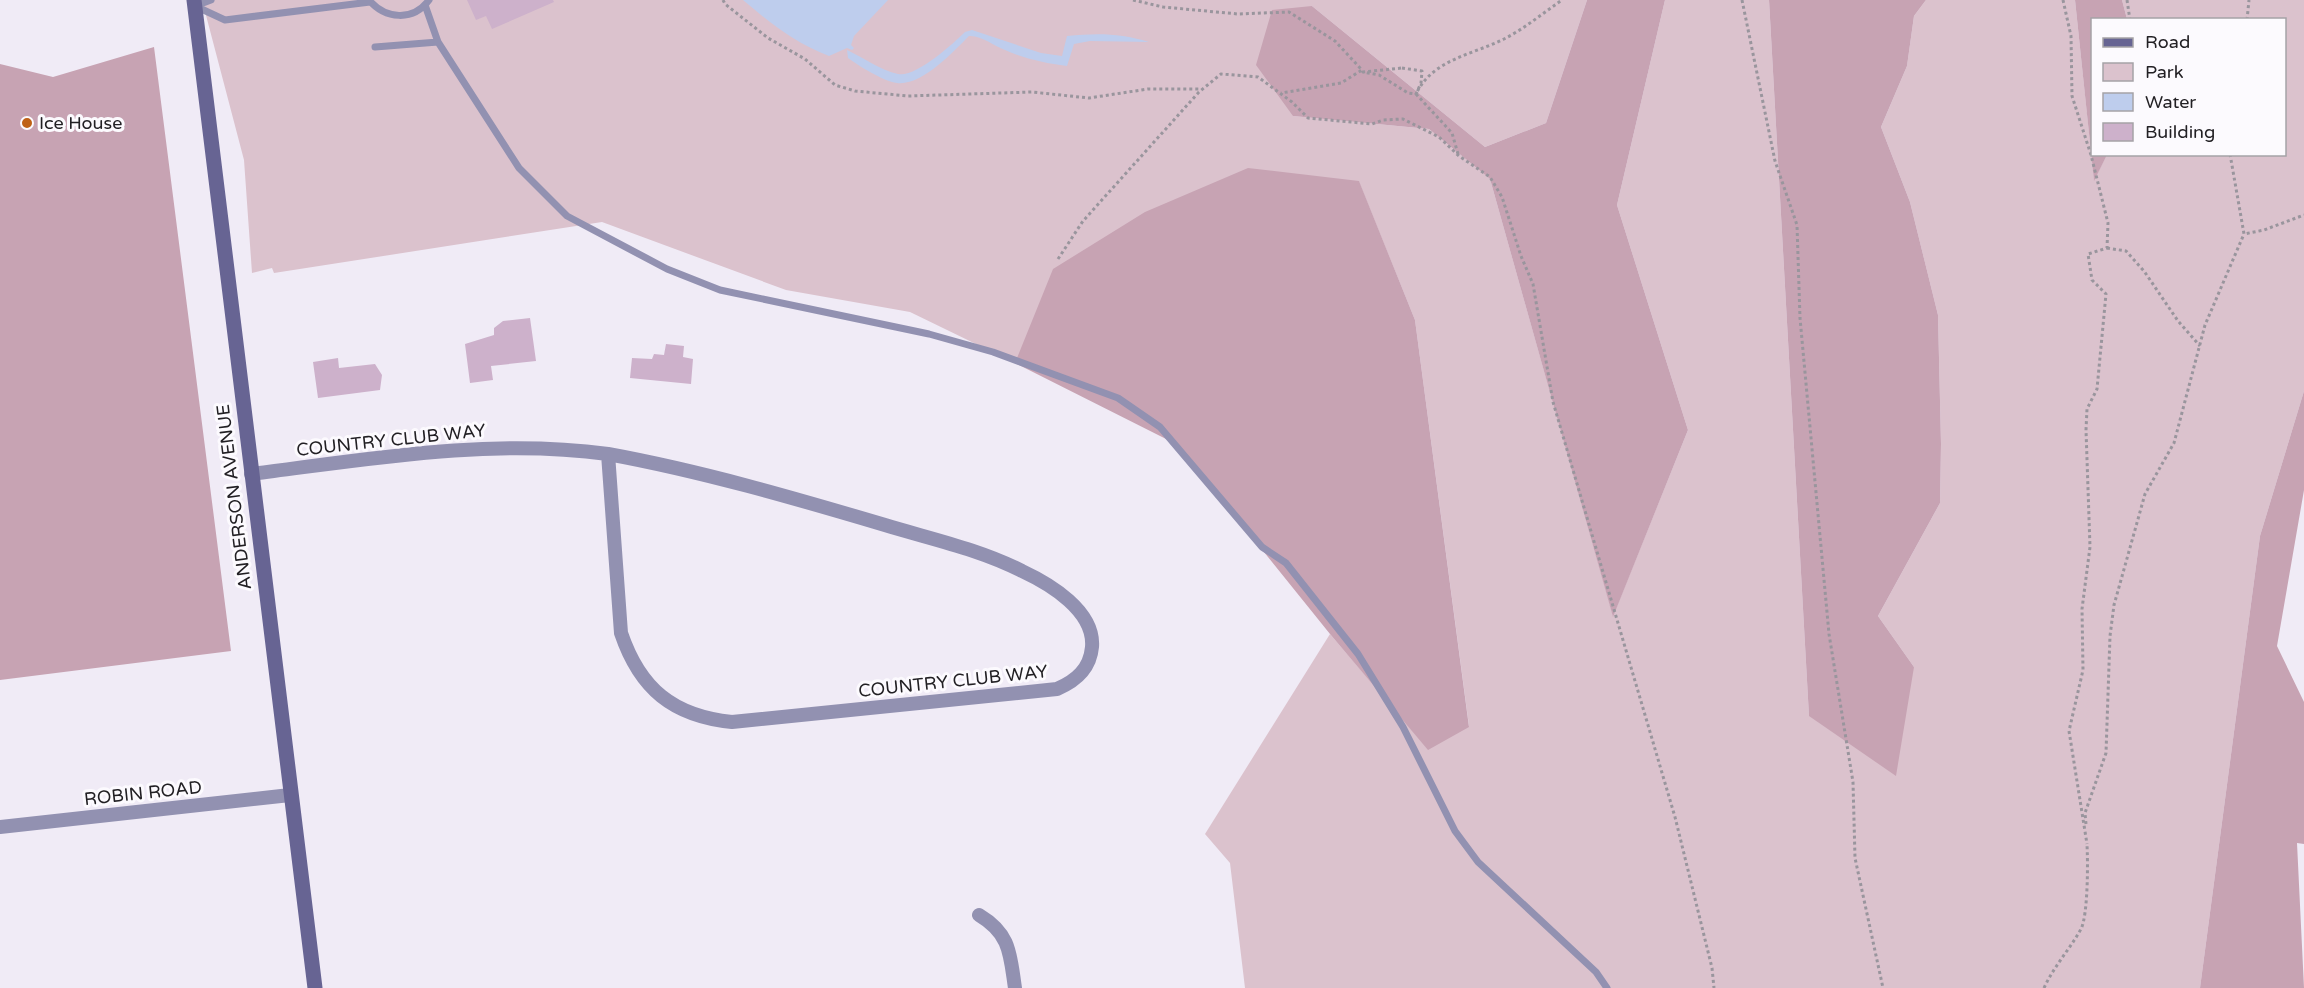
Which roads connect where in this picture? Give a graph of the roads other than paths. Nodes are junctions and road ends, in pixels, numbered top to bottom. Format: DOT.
graph roads {
  1 [pos="211,0"];
  2 [pos="369,1"];
  3 [pos="194,3"];
  4 [pos="427,3"];
  5 [pos="438,42"];
  6 [pos="375,47"];
  7 [pos="608,454"];
  8 [pos="251,474"];
  9 [pos="290,795"];
  10 [pos="0,826"];
  11 [pos="980,915"];
  12 [pos="315,988"];
  13 [pos="1015,988"];
  14 [pos="1607,988"];
  1 -- 3 [label="lane"];
  2 -- 3 [label="lane"];
  2 -- 4 [label="lane"];
  3 -- 8 [label="main road, ANDERSON AVENUE"];
  4 -- 5 [label="lane"];
  5 -- 6 [label="lane"];
  5 -- 14 [label="lane"];
  7 -- 7 [label="street, COUNTRY CLUB WAY"];
  7 -- 8 [label="street, COUNTRY CLUB WAY"];
  8 -- 9 [label="main road, ANDERSON AVENUE"];
  9 -- 10 [label="street, ROBIN ROAD"];
  9 -- 12 [label="main road, ANDERSON AVENUE"];
  11 -- 13 [label="street"];
}
